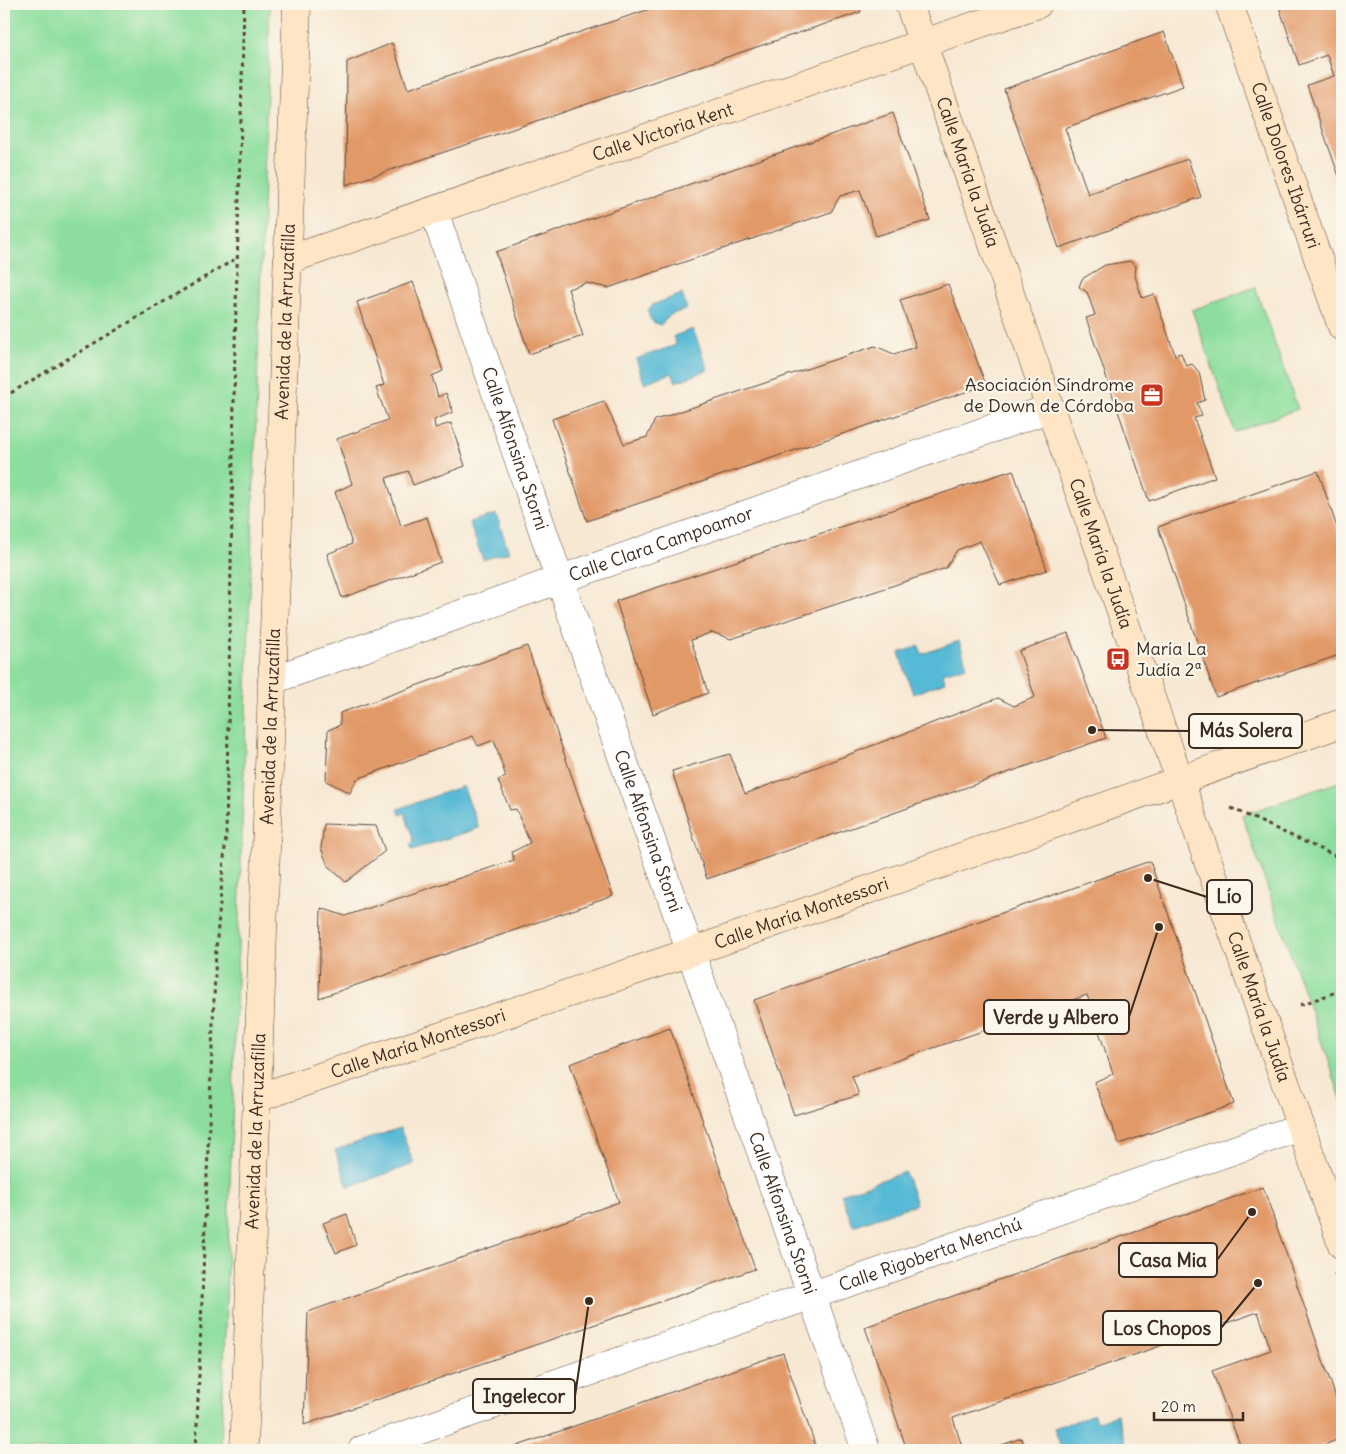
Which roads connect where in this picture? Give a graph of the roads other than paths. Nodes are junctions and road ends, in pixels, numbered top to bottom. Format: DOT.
graph roads {
  1 [pos="297,4"];
  2 [pos="909,4"];
  3 [pos="1038,4"];
  4 [pos="1229,4"];
  5 [pos="923,43"];
  6 [pos="434,211"];
  7 [pos="288,260"];
  8 [pos="1342,327"];
  9 [pos="1051,408"];
  10 [pos="560,578"];
  11 [pos="272,680"];
  12 [pos="1342,723"];
  13 [pos="1180,779"];
  14 [pos="692,952"];
  15 [pos="258,1098"];
  16 [pos="1301,1127"];
  17 [pos="1342,1245"];
  18 [pos="810,1296"];
  19 [pos="244,1450"];
  20 [pos="362,1450"];
  21 [pos="866,1450"];
  1 -- 7 [label="main road, Avenida de la Arruzafilla"];
  2 -- 5 [label="main road, Calle María la Judía"];
  3 -- 5 [label="main road, Calle Victoria Kent"];
  4 -- 8 [label="main road, Calle Dolores Ibárruri"];
  5 -- 6 [label="main road, Calle Victoria Kent"];
  5 -- 9 [label="main road, Calle María la Judía"];
  6 -- 7 [label="main road, Calle Victoria Kent"];
  6 -- 10 [label="street, Calle Alfonsina Storni"];
  7 -- 11 [label="main road, Avenida de la Arruzafilla"];
  9 -- 10 [label="street, Calle Clara Campoamor"];
  9 -- 13 [label="main road, Calle María la Judía"];
  10 -- 11 [label="street, Calle Clara Campoamor"];
  10 -- 14 [label="street, Calle Alfonsina Storni"];
  11 -- 15 [label="main road, Avenida de la Arruzafilla"];
  12 -- 13 [label="main road, Calle María Montessori"];
  13 -- 14 [label="main road, Calle María Montessori"];
  13 -- 16 [label="main road, Calle María la Judía"];
  14 -- 15 [label="main road, Calle María Montessori"];
  14 -- 18 [label="street, Calle Alfonsina Storni"];
  15 -- 19 [label="main road, Avenida de la Arruzafilla"];
  16 -- 17 [label="main road, Calle María la Judía"];
  16 -- 18 [label="street, Calle Rigoberta Menchú"];
  18 -- 20 [label="street, Calle Rigoberta Menchú"];
  18 -- 21 [label="street, Calle Alfonsina Storni"];
}
